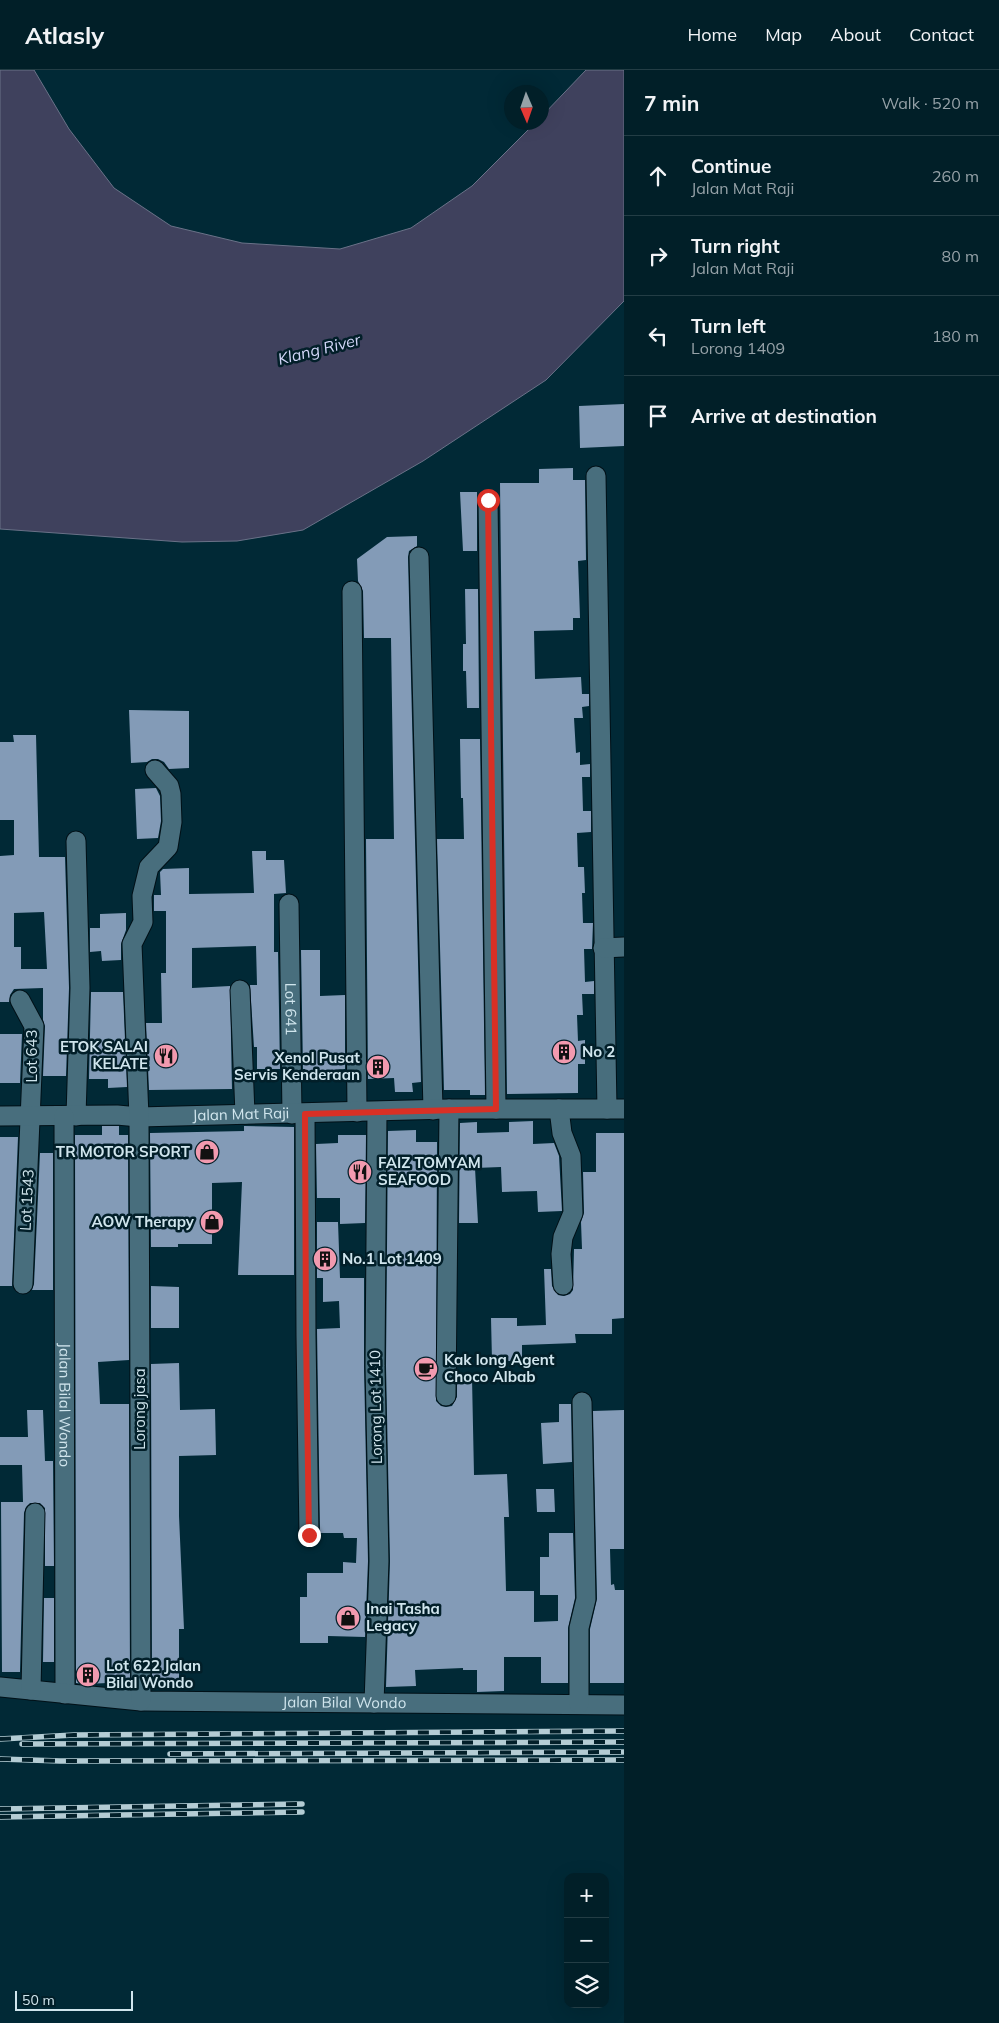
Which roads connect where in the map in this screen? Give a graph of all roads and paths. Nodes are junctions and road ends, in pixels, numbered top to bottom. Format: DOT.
graph roads {
  1 [pos="596,476"];
  2 [pos="488,500"];
  3 [pos="419,557"];
  4 [pos="352,591"];
  5 [pos="155,770"];
  6 [pos="76,841"];
  7 [pos="289,904"];
  8 [pos="624,947"];
  9 [pos="603,948"];
  10 [pos="240,990"];
  11 [pos="20,1000"];
  12 [pos="496,1109"];
  13 [pos="559,1109"];
  14 [pos="615,1109"];
  15 [pos="441,1110"];
  16 [pos="357,1112"];
  17 [pos="377,1112"];
  18 [pos="245,1114"];
  19 [pos="298,1114"];
  20 [pos="0,1116"];
  21 [pos="31,1116"];
  22 [pos="70,1116"];
  23 [pos="139,1116"];
  24 [pos="24,1284"];
  25 [pos="563,1285"];
  26 [pos="446,1396"];
  27 [pos="582,1402"];
  28 [pos="35,1513"];
  29 [pos="309,1535"];
  30 [pos="0,1687"];
  31 [pos="31,1690"];
  32 [pos="65,1694"];
  33 [pos="141,1701"];
  34 [pos="374,1703"];
  35 [pos="579,1704"];
  36 [pos="624,1705"];
  1 -- 9 [label="street"];
  2 -- 12 [label="street"];
  3 -- 15 [label="street"];
  4 -- 16 [label="street"];
  5 -- 23 [label="street, Lorong jasa"];
  6 -- 22 [label="street"];
  7 -- 19 [label="street, Lot 641"];
  8 -- 9 [label="street"];
  9 -- 14 [label="street"];
  10 -- 18 [label="street"];
  11 -- 21 [label="street, Lot 643"];
  12 -- 13 [label="street, Jalan Mat Raji"];
  12 -- 15 [label="street, Jalan Mat Raji"];
  13 -- 14 [label="street, Jalan Mat Raji"];
  13 -- 25 [label="street"];
  15 -- 17 [label="street, Jalan Mat Raji"];
  15 -- 26 [label="street"];
  16 -- 17 [label="street, Jalan Mat Raji"];
  16 -- 19 [label="street, Jalan Mat Raji"];
  17 -- 34 [label="street, Lorong Lot 1410"];
  18 -- 19 [label="street, Jalan Mat Raji"];
  18 -- 23 [label="street, Jalan Mat Raji"];
  19 -- 29 [label="street, Lot 641"];
  20 -- 21 [label="street, Jalan Mat Raji"];
  21 -- 22 [label="street, Jalan Mat Raji"];
  21 -- 24 [label="street, Lot 1543"];
  22 -- 23 [label="street, Jalan Mat Raji"];
  22 -- 32 [label="street, Jalan Bilal Wondo"];
  23 -- 33 [label="street, Lorong jasa"];
  27 -- 35 [label="street"];
  28 -- 31 [label="street"];
  30 -- 31 [label="street, Jalan Bilal Wondo"];
  31 -- 32 [label="street, Jalan Bilal Wondo"];
  32 -- 33 [label="street, Jalan Bilal Wondo"];
  33 -- 34 [label="street, Jalan Bilal Wondo"];
  34 -- 35 [label="street, Jalan Bilal Wondo"];
  35 -- 36 [label="street, Jalan Bilal Wondo"];
}
